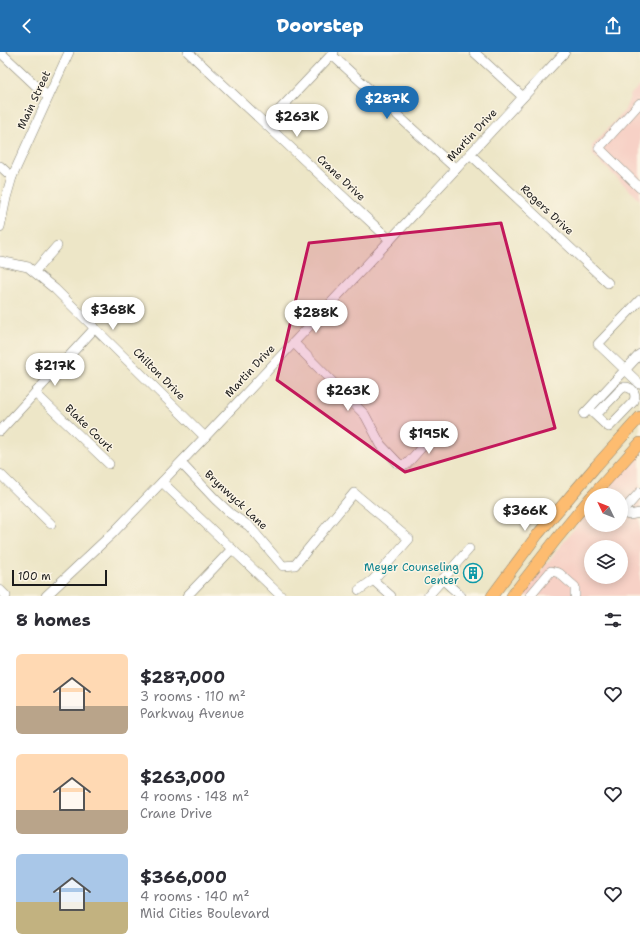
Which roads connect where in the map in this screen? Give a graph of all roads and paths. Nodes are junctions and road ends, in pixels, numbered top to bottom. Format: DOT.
graph roads {
  1 [pos="0,52"];
  2 [pos="69,52"];
  3 [pos="188,52"];
  4 [pos="474,52"];
  5 [pos="565,52"];
  6 [pos="333,53"];
  7 [pos="48,97"];
  8 [pos="523,97"];
  9 [pos="640,103"];
  10 [pos="266,124"];
  11 [pos="470,154"];
  12 [pos="0,166"];
  13 [pos="456,169"];
  14 [pos="12,177"];
  15 [pos="640,188"];
  16 [pos="0,227"];
  17 [pos="390,240"];
  18 [pos="57,246"];
  19 [pos="0,261"];
  20 [pos="35,271"];
  21 [pos="608,283"];
  22 [pos="640,300"];
  23 [pos="96,328"];
  24 [pos="294,342"];
  25 [pos="640,354"];
  26 [pos="625,370"];
  27 [pos="640,384"];
  28 [pos="35,393"];
  29 [pos="596,415"];
  30 [pos="640,418"];
  31 [pos="437,430"];
  32 [pos="0,431"];
  33 [pos="206,437"];
  34 [pos="640,443"];
  35 [pos="181,463"];
  36 [pos="109,464"];
  37 [pos="0,474"];
  38 [pos="162,482"];
  39 [pos="580,485"];
  40 [pos="584,488"];
  41 [pos="599,488"];
  42 [pos="640,492"];
  43 [pos="628,505"];
  44 [pos="584,506"];
  45 [pos="640,513"];
  46 [pos="628,515"];
  47 [pos="51,524"];
  48 [pos="232,549"];
  49 [pos="469,549"];
  50 [pos="442,579"];
  51 [pos="373,580"];
  52 [pos="0,590"];
  53 [pos="359,590"];
  54 [pos="6,596"];
  55 [pos="46,596"];
  56 [pos="187,596"];
  57 [pos="281,596"];
  58 [pos="391,596"];
  59 [pos="428,596"];
  60 [pos="461,596"];
  61 [pos="492,596"];
  62 [pos="512,596"];
  63 [pos="530,596"];
  64 [pos="575,596"];
  1 -- 7 [label="street"];
  2 -- 7 [label="street, Main Street"];
  3 -- 10 [label="street, Crane Drive"];
  4 -- 8 [label="street"];
  5 -- 8 [label="street, Martin Drive"];
  6 -- 10 [label="street"];
  6 -- 13 [label="street"];
  7 -- 14 [label="street, Main Street"];
  8 -- 11 [label="street, Martin Drive"];
  9 -- 15 [label="street"];
  10 -- 17 [label="street, Crane Drive"];
  11 -- 13 [label="street, Martin Drive"];
  11 -- 21 [label="street, Rogers Drive"];
  12 -- 14 [label="street"];
  13 -- 17 [label="street, Martin Drive"];
  14 -- 16 [label="street, Main Street"];
  17 -- 24 [label="street, Martin Drive"];
  18 -- 20 [label="street"];
  19 -- 20 [label="street, Chilton Drive"];
  20 -- 23 [label="street, Chilton Drive"];
  22 -- 26 [label="street"];
  23 -- 28 [label="street"];
  23 -- 33 [label="street, Chilton Drive"];
  24 -- 31 [label="street"];
  24 -- 33 [label="street, Martin Drive"];
  25 -- 26 [label="street"];
  26 -- 27 [label="street"];
  26 -- 29 [label="street"];
  28 -- 32 [label="street"];
  28 -- 36 [label="street, Blake Court"];
  29 -- 29 [label="street"];
  30 -- 39 [label="main road"];
  33 -- 35 [label="street, Martin Drive"];
  34 -- 41 [label="main road"];
  35 -- 38 [label="street, Martin Drive"];
  35 -- 51 [label="street, Brynwyck Lane"];
  37 -- 47 [label="street"];
  38 -- 48 [label="street"];
  38 -- 55 [label="street, Martin Drive"];
  39 -- 40 [label="main road"];
  39 -- 61 [label="main road"];
  42 -- 43 [label="street"];
  44 -- 62 [label="main road"];
  45 -- 46 [label="street"];
  48 -- 56 [label="street"];
  48 -- 57 [label="street"];
  49 -- 50 [label="street"];
  50 -- 59 [label="street"];
  50 -- 60 [label="street"];
  51 -- 53 [label="street, Brynwyck Lane"];
  51 -- 58 [label="street"];
  52 -- 54 [label="street"];
  63 -- 64 [label="street"];
}
